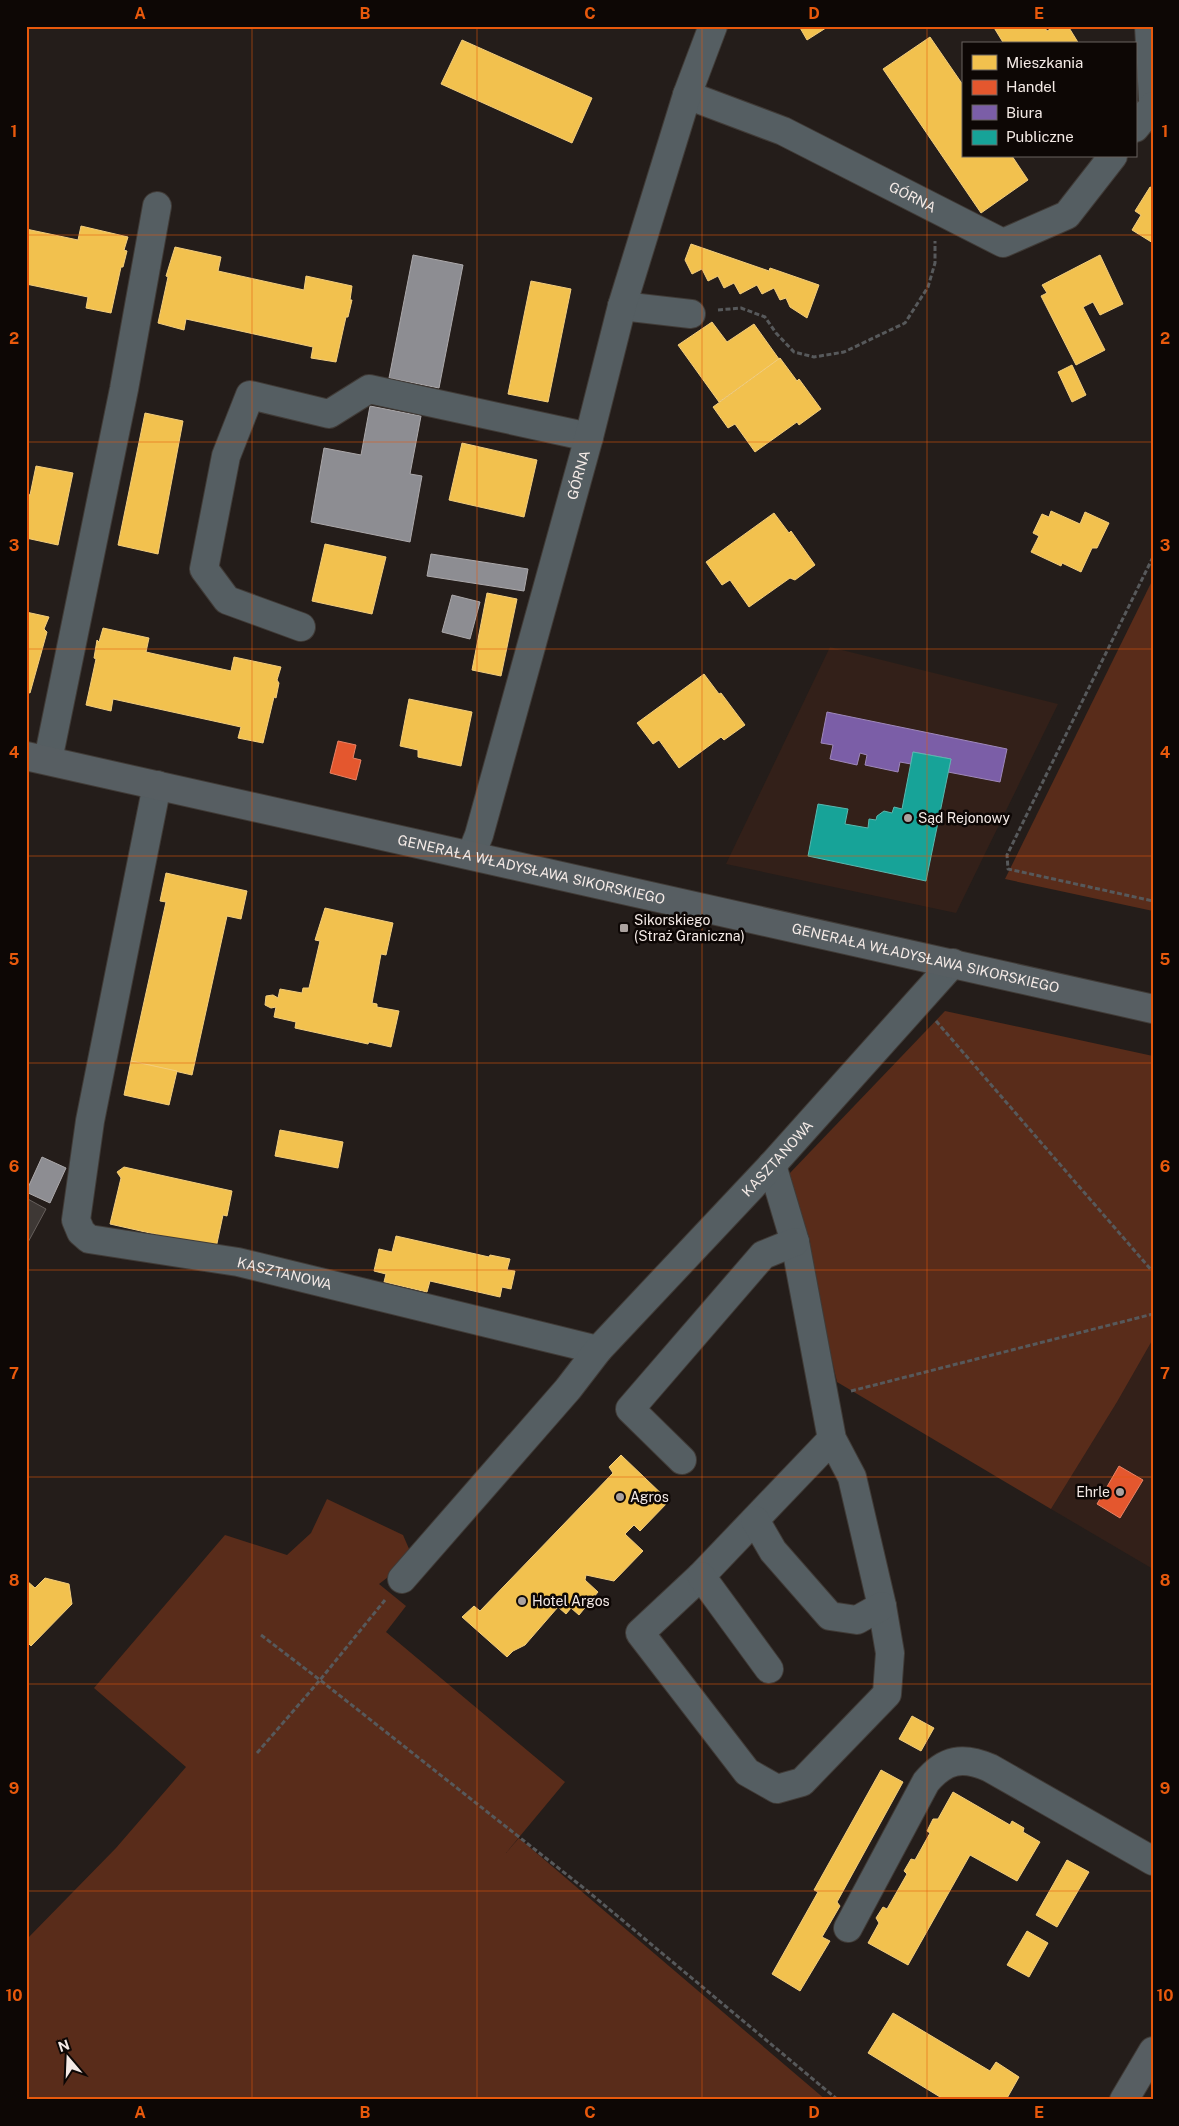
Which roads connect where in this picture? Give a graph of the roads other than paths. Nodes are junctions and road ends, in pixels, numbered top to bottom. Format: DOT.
graph roads {
  1 [pos="713,26"];
  2 [pos="1149,26"];
  3 [pos="688,95"];
  4 [pos="1153,100"];
  5 [pos="1153,106"];
  6 [pos="1136,127"];
  7 [pos="1111,158"];
  8 [pos="158,206"];
  9 [pos="622,306"];
  10 [pos="692,314"];
  11 [pos="589,437"];
  12 [pos="301,627"];
  13 [pos="37,758"];
  14 [pos="157,785"];
  15 [pos="471,855"];
  16 [pos="953,963"];
  17 [pos="1153,1009"];
  18 [pos="772,1165"];
  19 [pos="795,1242"];
  20 [pos="598,1350"];
  21 [pos="832,1439"];
  22 [pos="682,1460"];
  23 [pos="755,1520"];
  24 [pos="701,1576"];
  25 [pos="402,1579"];
  26 [pos="882,1606"];
  27 [pos="769,1669"];
  28 [pos="1153,1861"];
  29 [pos="848,1928"];
  30 [pos="1153,2051"];
  31 [pos="1124,2100"];
  1 -- 3 [label="street, GÓRNA"];
  2 -- 4 [label="street"];
  3 -- 7 [label="street, GÓRNA"];
  3 -- 9 [label="street, GÓRNA"];
  5 -- 6 [label="street"];
  8 -- 13 [label="street"];
  9 -- 10 [label="street"];
  9 -- 11 [label="street, GÓRNA"];
  11 -- 12 [label="street"];
  11 -- 15 [label="street, GÓRNA"];
  13 -- 14 [label="main road, GENERAŁA WŁADYSŁAWA SIKORSKIEGO"];
  14 -- 15 [label="main road, GENERAŁA WŁADYSŁAWA SIKORSKIEGO"];
  14 -- 20 [label="street, KASZTANOWA"];
  15 -- 16 [label="main road, GENERAŁA WŁADYSŁAWA SIKORSKIEGO"];
  16 -- 17 [label="main road, GENERAŁA WŁADYSŁAWA SIKORSKIEGO"];
  16 -- 18 [label="street, KASZTANOWA"];
  18 -- 19 [label="street"];
  18 -- 20 [label="street, KASZTANOWA"];
  19 -- 21 [label="street"];
  19 -- 22 [label="street"];
  20 -- 25 [label="street, KASZTANOWA"];
  21 -- 23 [label="street"];
  21 -- 26 [label="street"];
  23 -- 24 [label="street"];
  23 -- 26 [label="street"];
  24 -- 26 [label="street"];
  24 -- 27 [label="street"];
  28 -- 29 [label="street"];
  30 -- 31 [label="main road"];
}
